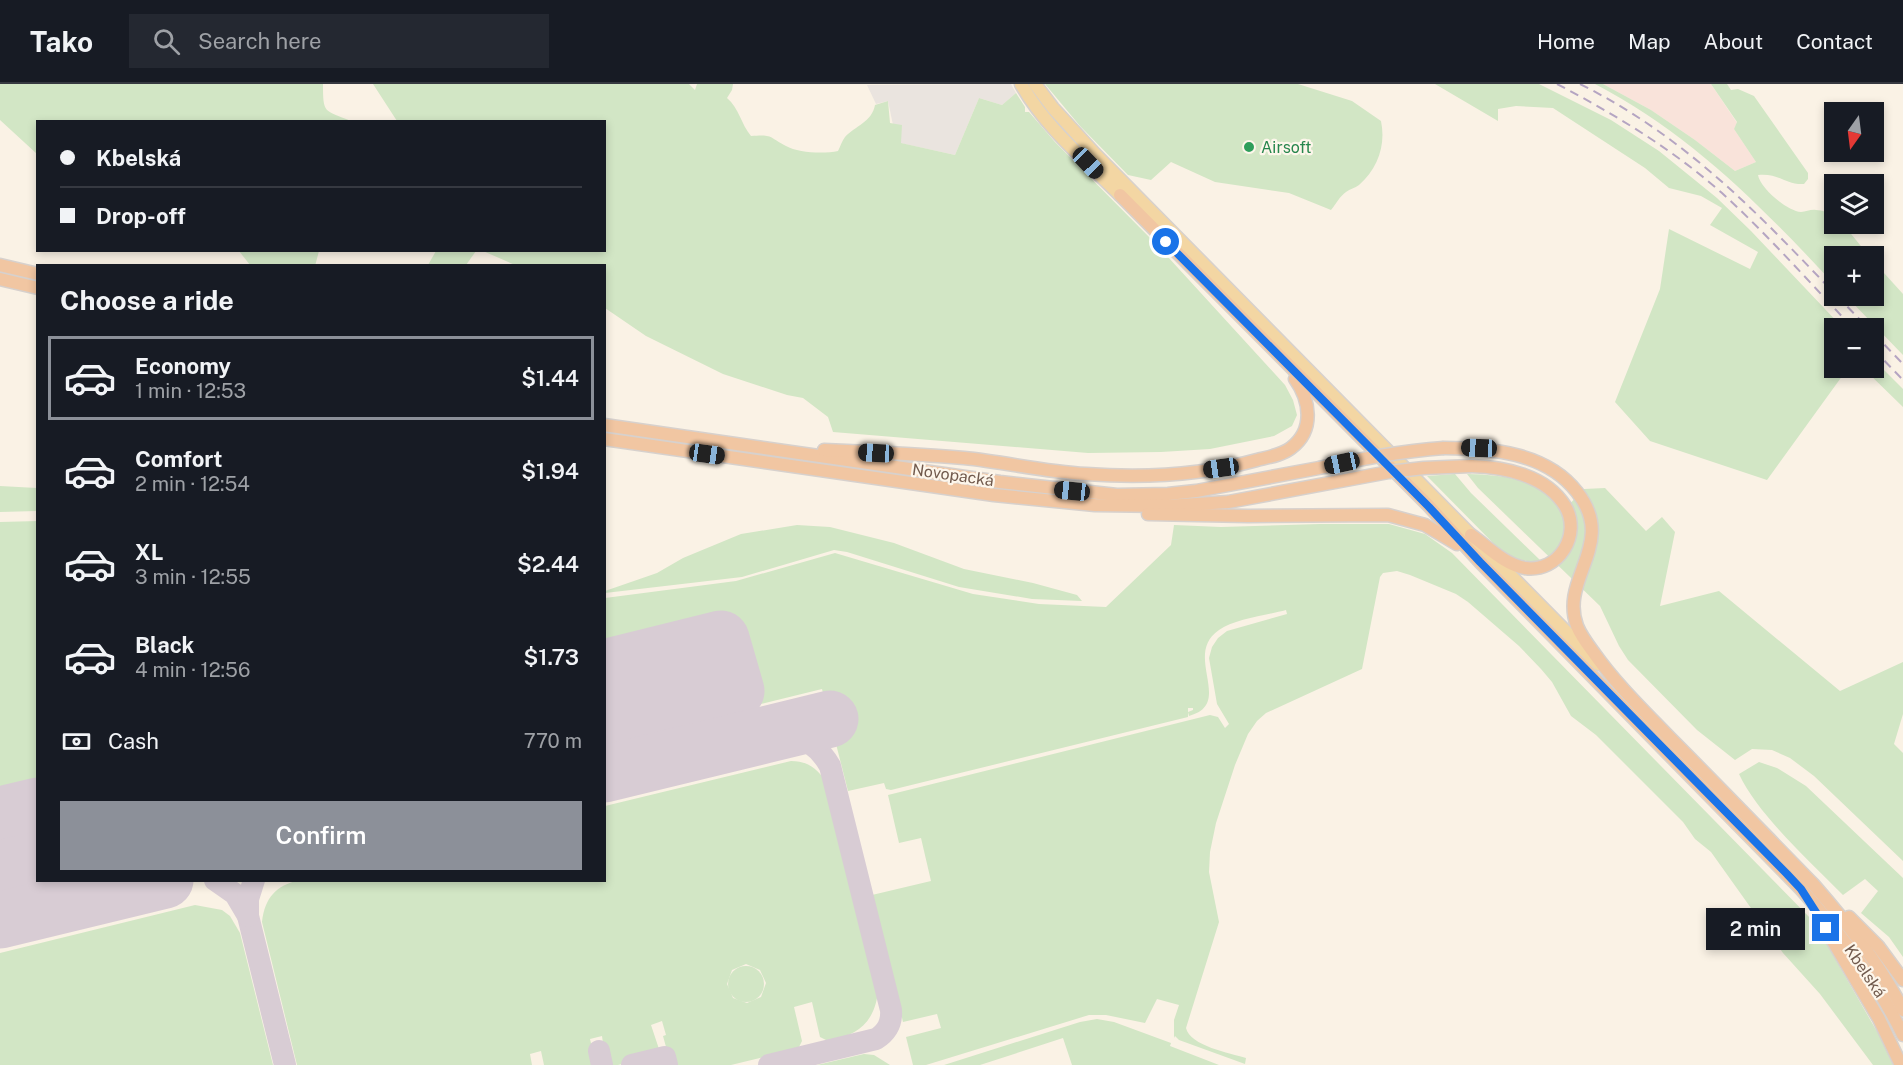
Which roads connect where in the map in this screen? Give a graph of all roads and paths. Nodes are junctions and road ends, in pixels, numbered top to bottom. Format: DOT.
graph roads {
  1 [pos="1021,84"];
  2 [pos="1035,84"];
  3 [pos="1120,195"];
  4 [pos="0,265"];
  5 [pos="36,274"];
  6 [pos="0,279"];
  7 [pos="36,288"];
  8 [pos="1274,351"];
  9 [pos="606,425"];
  10 [pos="606,439"];
  11 [pos="745,446"];
  12 [pos="1073,504"];
  13 [pos="1471,535"];
  14 [pos="1480,562"];
  15 [pos="1613,680"];
  16 [pos="1807,887"];
  17 [pos="1903,980"];
  18 [pos="1903,1010"];
  19 [pos="1903,1035"];
  20 [pos="1901,1065"];
  1 -- 3 [label="main road, Kbelská"];
  2 -- 13 [label="main road, Kbelská"];
  3 -- 8 [label="highway, Kbelská"];
  4 -- 5 [label="highway"];
  6 -- 7 [label="highway"];
  8 -- 11 [label="highway"];
  8 -- 14 [label="highway, Kbelská"];
  9 -- 11 [label="highway, Novopacká"];
  10 -- 12 [label="highway, Novopacká"];
  11 -- 15 [label="highway, Novopacká, bridge"];
  12 -- 13 [label="highway, bridge"];
  12 -- 14 [label="highway"];
  13 -- 15 [label="main road, Kbelská"];
  14 -- 16 [label="highway, Kbelská"];
  15 -- 16 [label="highway, Kbelská"];
  16 -- 17 [label="highway"];
  16 -- 18 [label="highway, Kbelská"];
  16 -- 19 [label="highway, Kbelská"];
  16 -- 20 [label="highway"];
}
